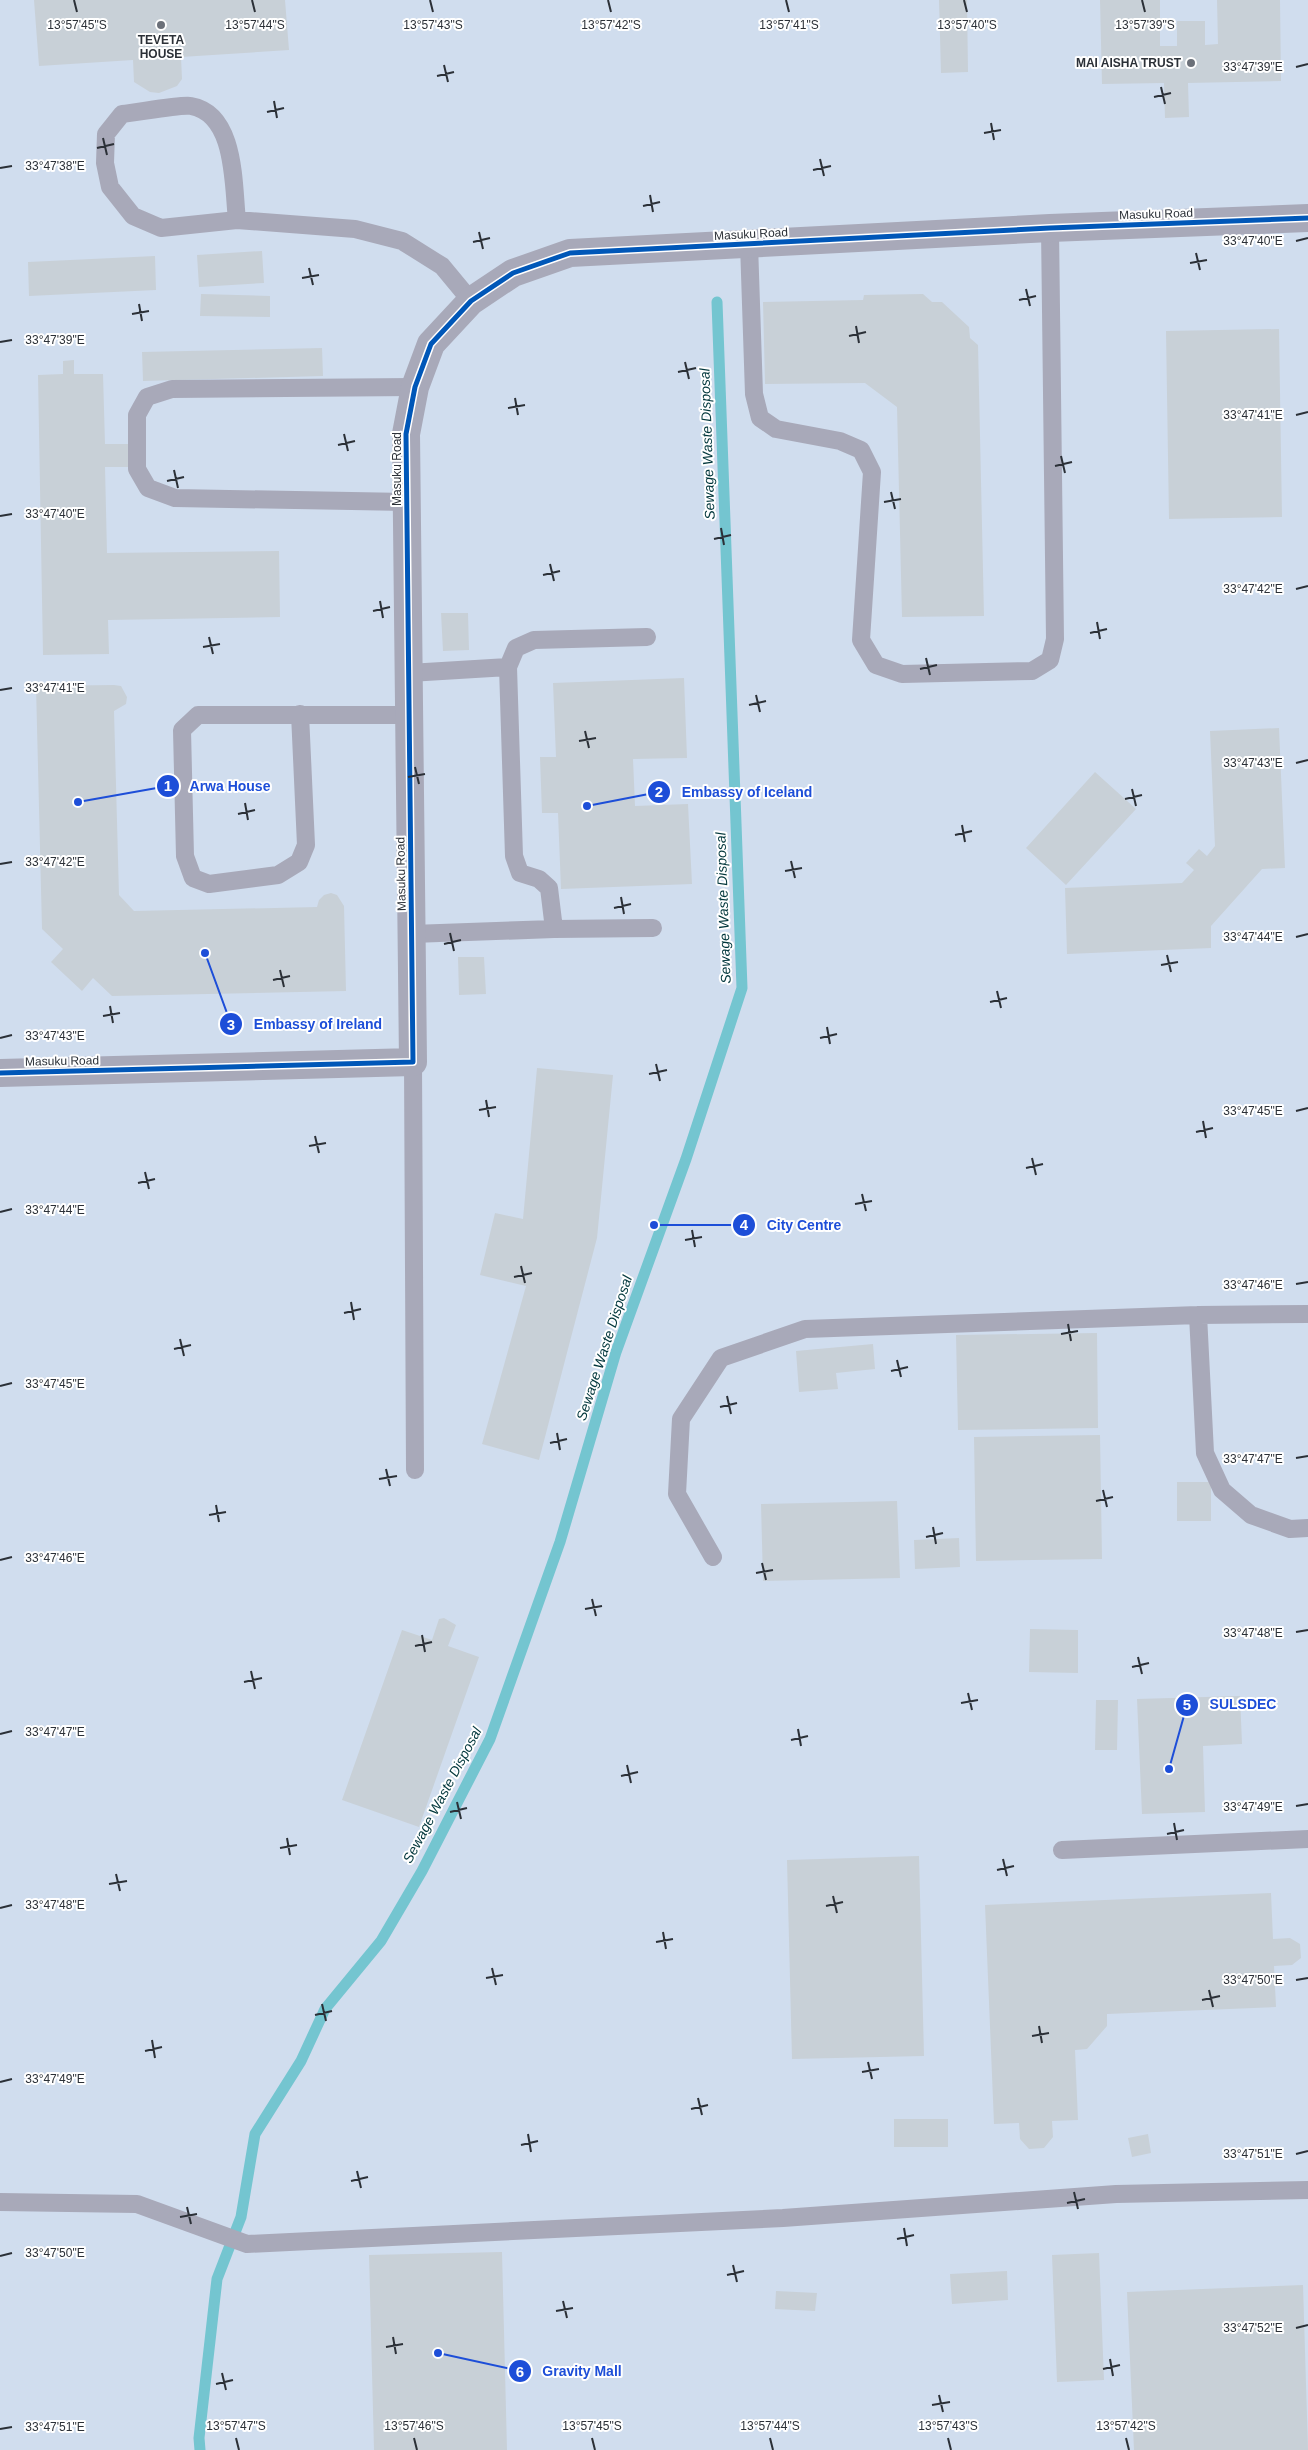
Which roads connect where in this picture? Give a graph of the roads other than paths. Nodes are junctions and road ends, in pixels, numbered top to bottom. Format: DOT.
graph roads {
  1 [pos="1308,218"];
  2 [pos="237,220"];
  3 [pos="1050,228"];
  4 [pos="749,244"];
  5 [pos="471,301"];
  6 [pos="414,387"];
  7 [pos="407,502"];
  8 [pos="647,637"];
  9 [pos="508,667"];
  10 [pos="409,673"];
  11 [pos="300,714"];
  12 [pos="409,715"];
  13 [pos="653,928"];
  14 [pos="554,929"];
  15 [pos="412,934"];
  16 [pos="413,1062"];
  17 [pos="0,1073"];
  18 [pos="1308,1314"];
  19 [pos="1198,1315"];
  20 [pos="415,1470"];
  21 [pos="1308,1528"];
  22 [pos="713,1557"];
  23 [pos="1308,1839"];
  24 [pos="1062,1850"];
  25 [pos="1308,2190"];
  26 [pos="0,2202"];
  1 -- 3 [label="street, Masuku Road"];
  2 -- 2 [label="lane"];
  2 -- 5 [label="lane"];
  3 -- 4 [label="street, Masuku Road"];
  3 -- 4 [label="lane"];
  4 -- 5 [label="street, Masuku Road"];
  5 -- 6 [label="street, Masuku Road"];
  6 -- 7 [label="street, Masuku Road"];
  6 -- 7 [label="lane"];
  7 -- 10 [label="street, Masuku Road"];
  8 -- 9 [label="lane"];
  9 -- 10 [label="lane"];
  9 -- 14 [label="lane"];
  10 -- 12 [label="street, Masuku Road"];
  11 -- 11 [label="lane"];
  11 -- 12 [label="lane"];
  12 -- 15 [label="street, Masuku Road"];
  13 -- 14 [label="lane"];
  14 -- 15 [label="lane"];
  15 -- 16 [label="street, Masuku Road"];
  16 -- 17 [label="street, Masuku Road"];
  16 -- 20 [label="lane"];
  18 -- 19 [label="lane"];
  19 -- 21 [label="lane"];
  19 -- 22 [label="lane"];
  23 -- 24 [label="lane"];
  25 -- 26 [label="lane"];
}
